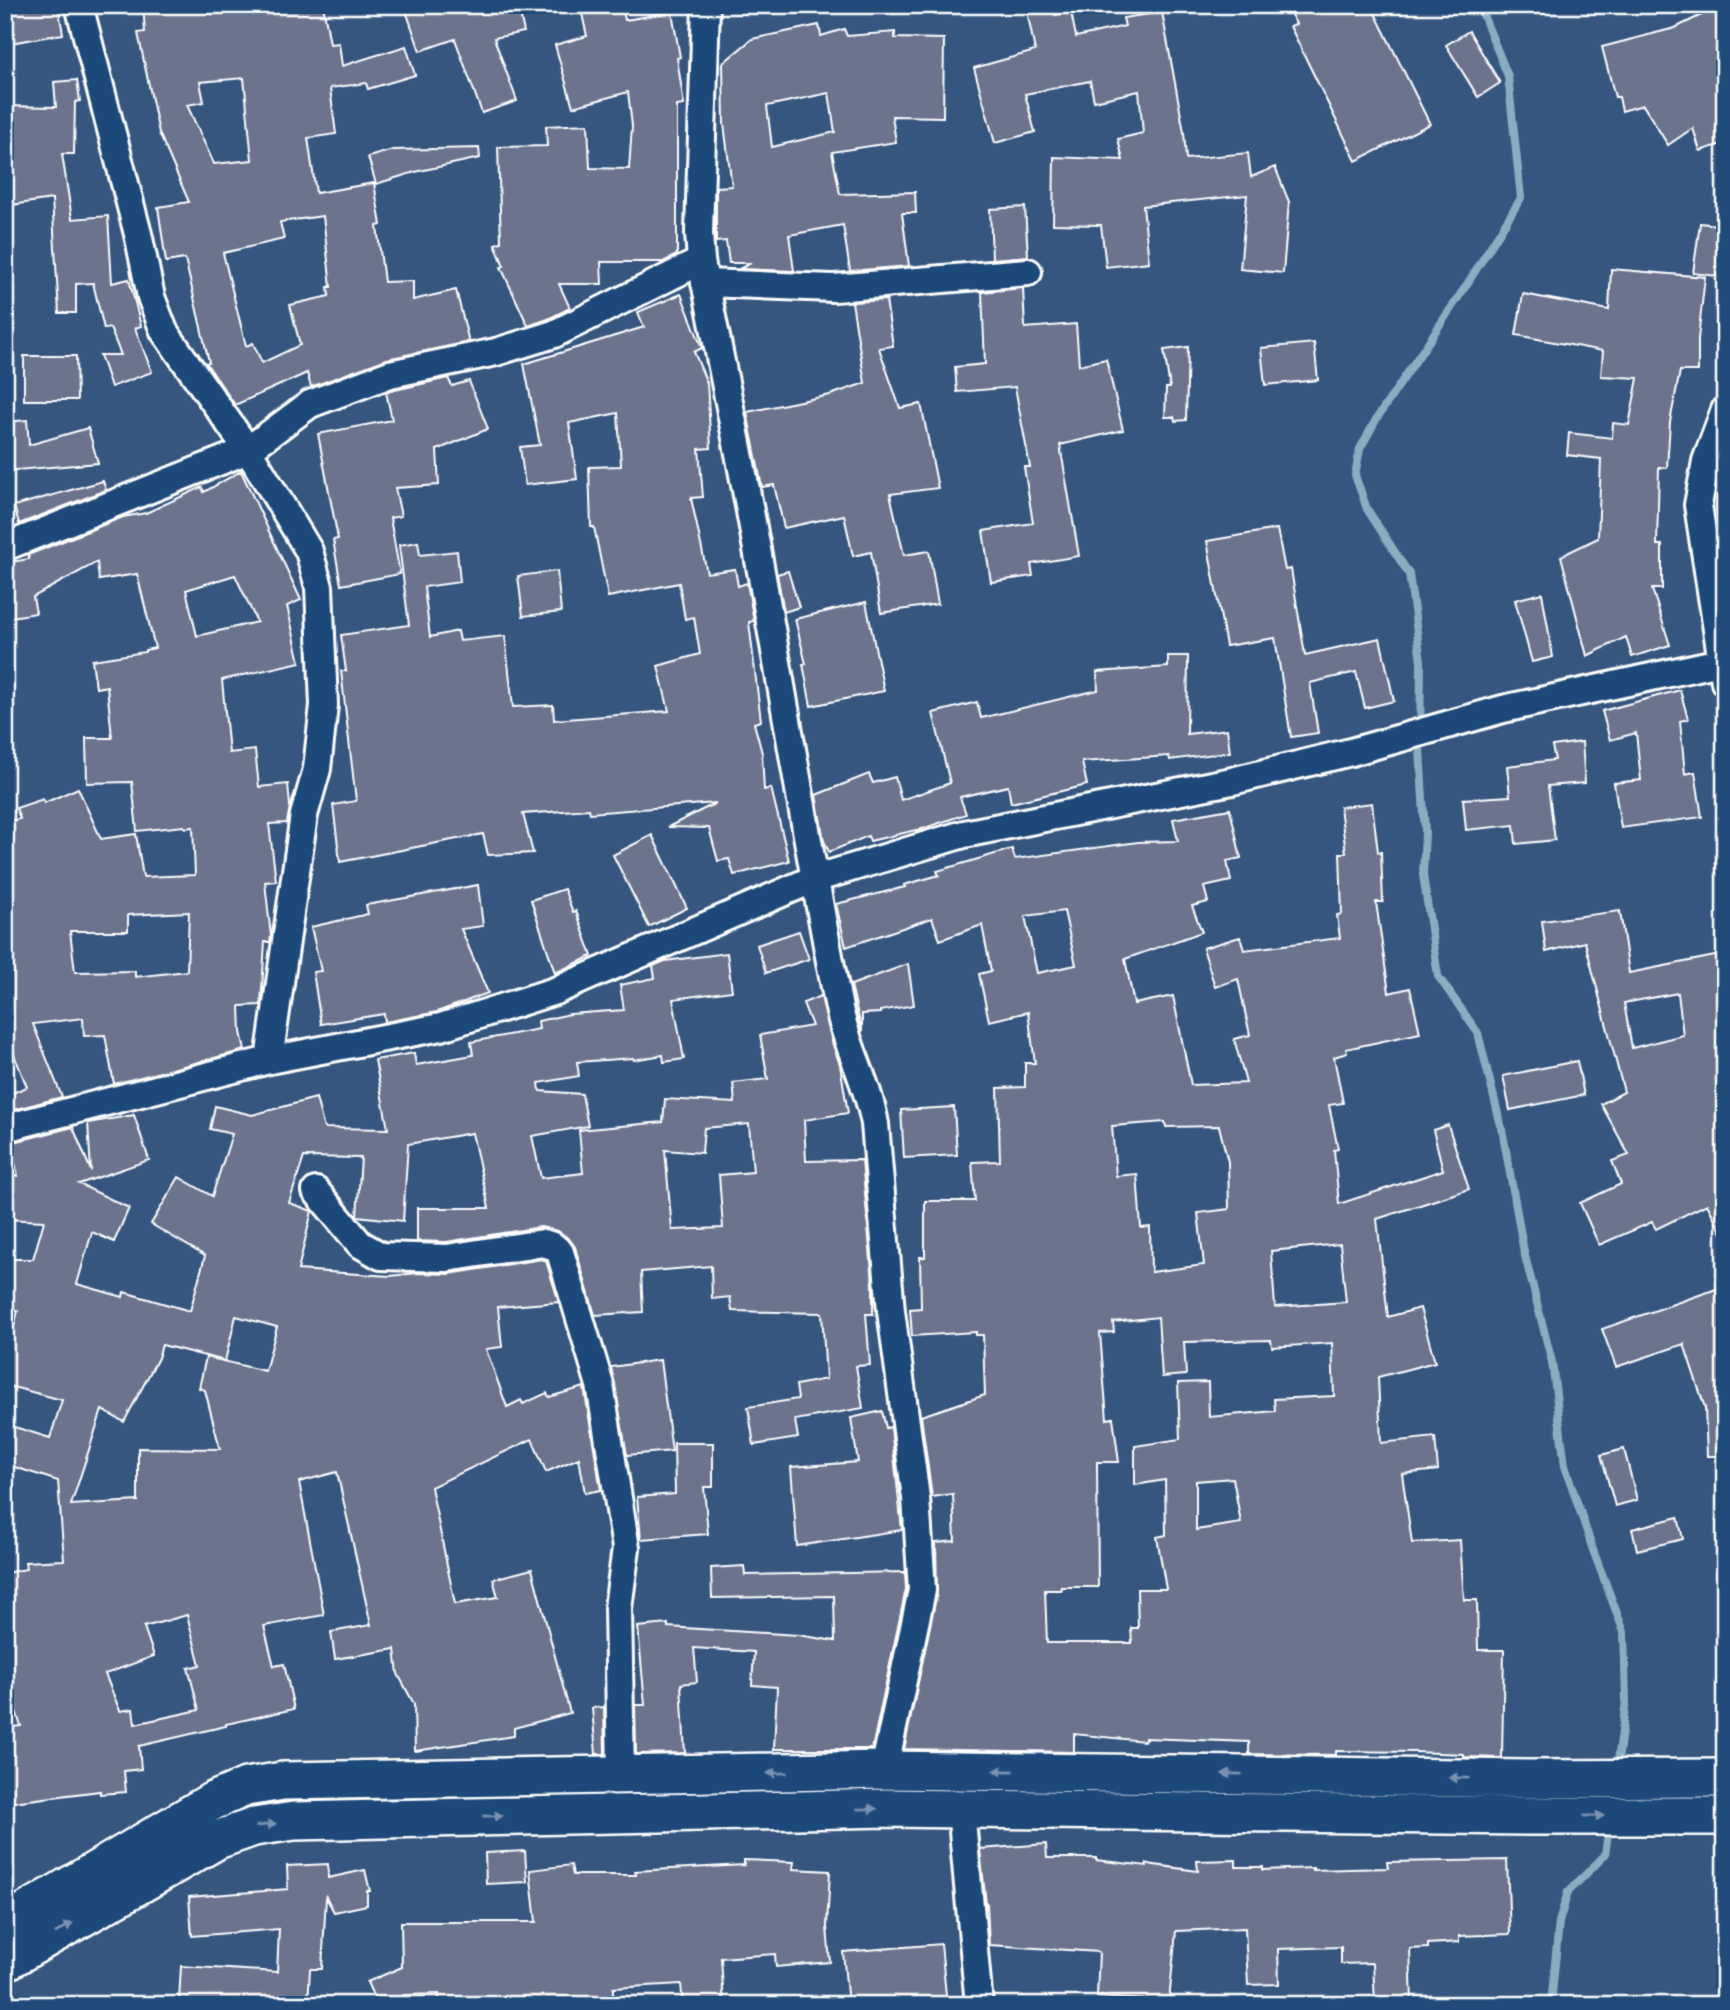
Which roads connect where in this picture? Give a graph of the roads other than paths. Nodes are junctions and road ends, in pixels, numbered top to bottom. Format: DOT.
graph roads {
  1 [pos="79,5"];
  2 [pos="705,5"];
  3 [pos="703,272"];
  4 [pos="1028,272"];
  5 [pos="1725,410"];
  6 [pos="248,450"];
  7 [pos="5,547"];
  8 [pos="1724,668"];
  9 [pos="814,879"];
  10 [pos="269,1060"];
  11 [pos="5,1128"];
  12 [pos="316,1191"];
  13 [pos="884,1770"];
  14 [pos="718,1774"];
  15 [pos="621,1776"];
  16 [pos="1725,1777"];
  17 [pos="961,1809"];
  18 [pos="719,1810"];
  19 [pos="1725,1816"];
  20 [pos="5,1924"];
  21 [pos="5,1962"];
  22 [pos="979,2005"];
  1 -- 6 [label="street"];
  2 -- 3 [label="street"];
  3 -- 4 [label="street"];
  3 -- 6 [label="street"];
  3 -- 9 [label="street"];
  5 -- 8 [label="street"];
  6 -- 7 [label="street"];
  6 -- 10 [label="street"];
  8 -- 9 [label="street"];
  9 -- 10 [label="street"];
  9 -- 13 [label="street"];
  10 -- 11 [label="street"];
  12 -- 15 [label="street"];
  13 -- 14 [label="main road, one-way"];
  16 -- 13 [label="main road, one-way"];
  14 -- 15 [label="main road"];
  14 -- 18 [label="main road"];
  15 -- 20 [label="main road"];
  18 -- 17 [label="main road, one-way"];
  17 -- 19 [label="main road, one-way"];
  17 -- 22 [label="street"];
  21 -- 18 [label="main road, one-way"];
}
